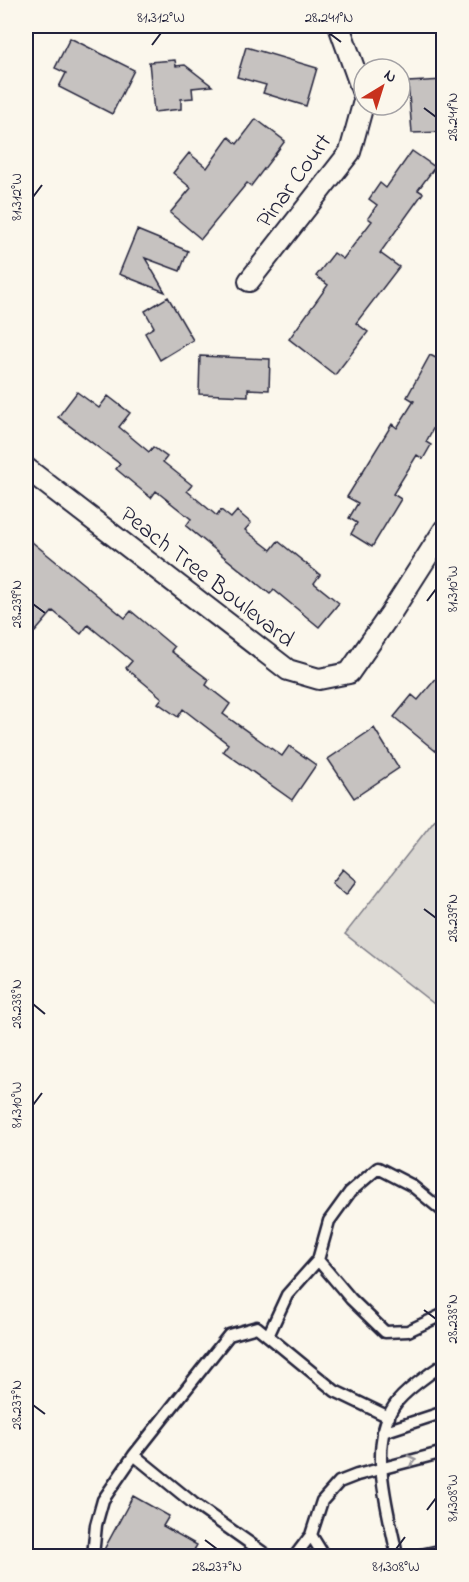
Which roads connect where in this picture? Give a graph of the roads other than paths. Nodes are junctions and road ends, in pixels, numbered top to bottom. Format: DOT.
graph roads {
  1 [pos="339,26"];
  2 [pos="352,64"];
  3 [pos="359,117"];
  4 [pos="249,281"];
  5 [pos="26,468"];
  6 [pos="444,530"];
  7 [pos="444,1212"];
  8 [pos="318,1260"];
  9 [pos="444,1314"];
  10 [pos="268,1336"];
  11 [pos="444,1364"];
  12 [pos="444,1412"];
  13 [pos="389,1417"];
  14 [pos="382,1432"];
  15 [pos="444,1452"];
  16 [pos="134,1455"];
  17 [pos="381,1468"];
  18 [pos="311,1535"];
  19 [pos="444,1550"];
  20 [pos="93,1557"];
  21 [pos="268,1557"];
  22 [pos="295,1557"];
  23 [pos="324,1557"];
  24 [pos="397,1557"];
  25 [pos="416,1557"];
  1 -- 2 [label="street, Pinar Court"];
  3 -- 4 [label="street, Pinar Court"];
  5 -- 6 [label="street, Peach Tree Boulevard"];
  7 -- 8 [label="lane"];
  8 -- 9 [label="lane"];
  8 -- 10 [label="lane"];
  10 -- 13 [label="lane"];
  10 -- 16 [label="lane"];
  11 -- 13 [label="lane"];
  12 -- 14 [label="lane"];
  13 -- 14 [label="lane"];
  14 -- 17 [label="lane"];
  17 -- 15 [label="lane, one-way"];
  16 -- 20 [label="lane"];
  16 -- 21 [label="lane"];
  17 -- 18 [label="lane"];
  17 -- 24 [label="lane"];
  18 -- 22 [label="lane"];
  18 -- 23 [label="lane"];
  19 -- 25 [label="lane"];
}
